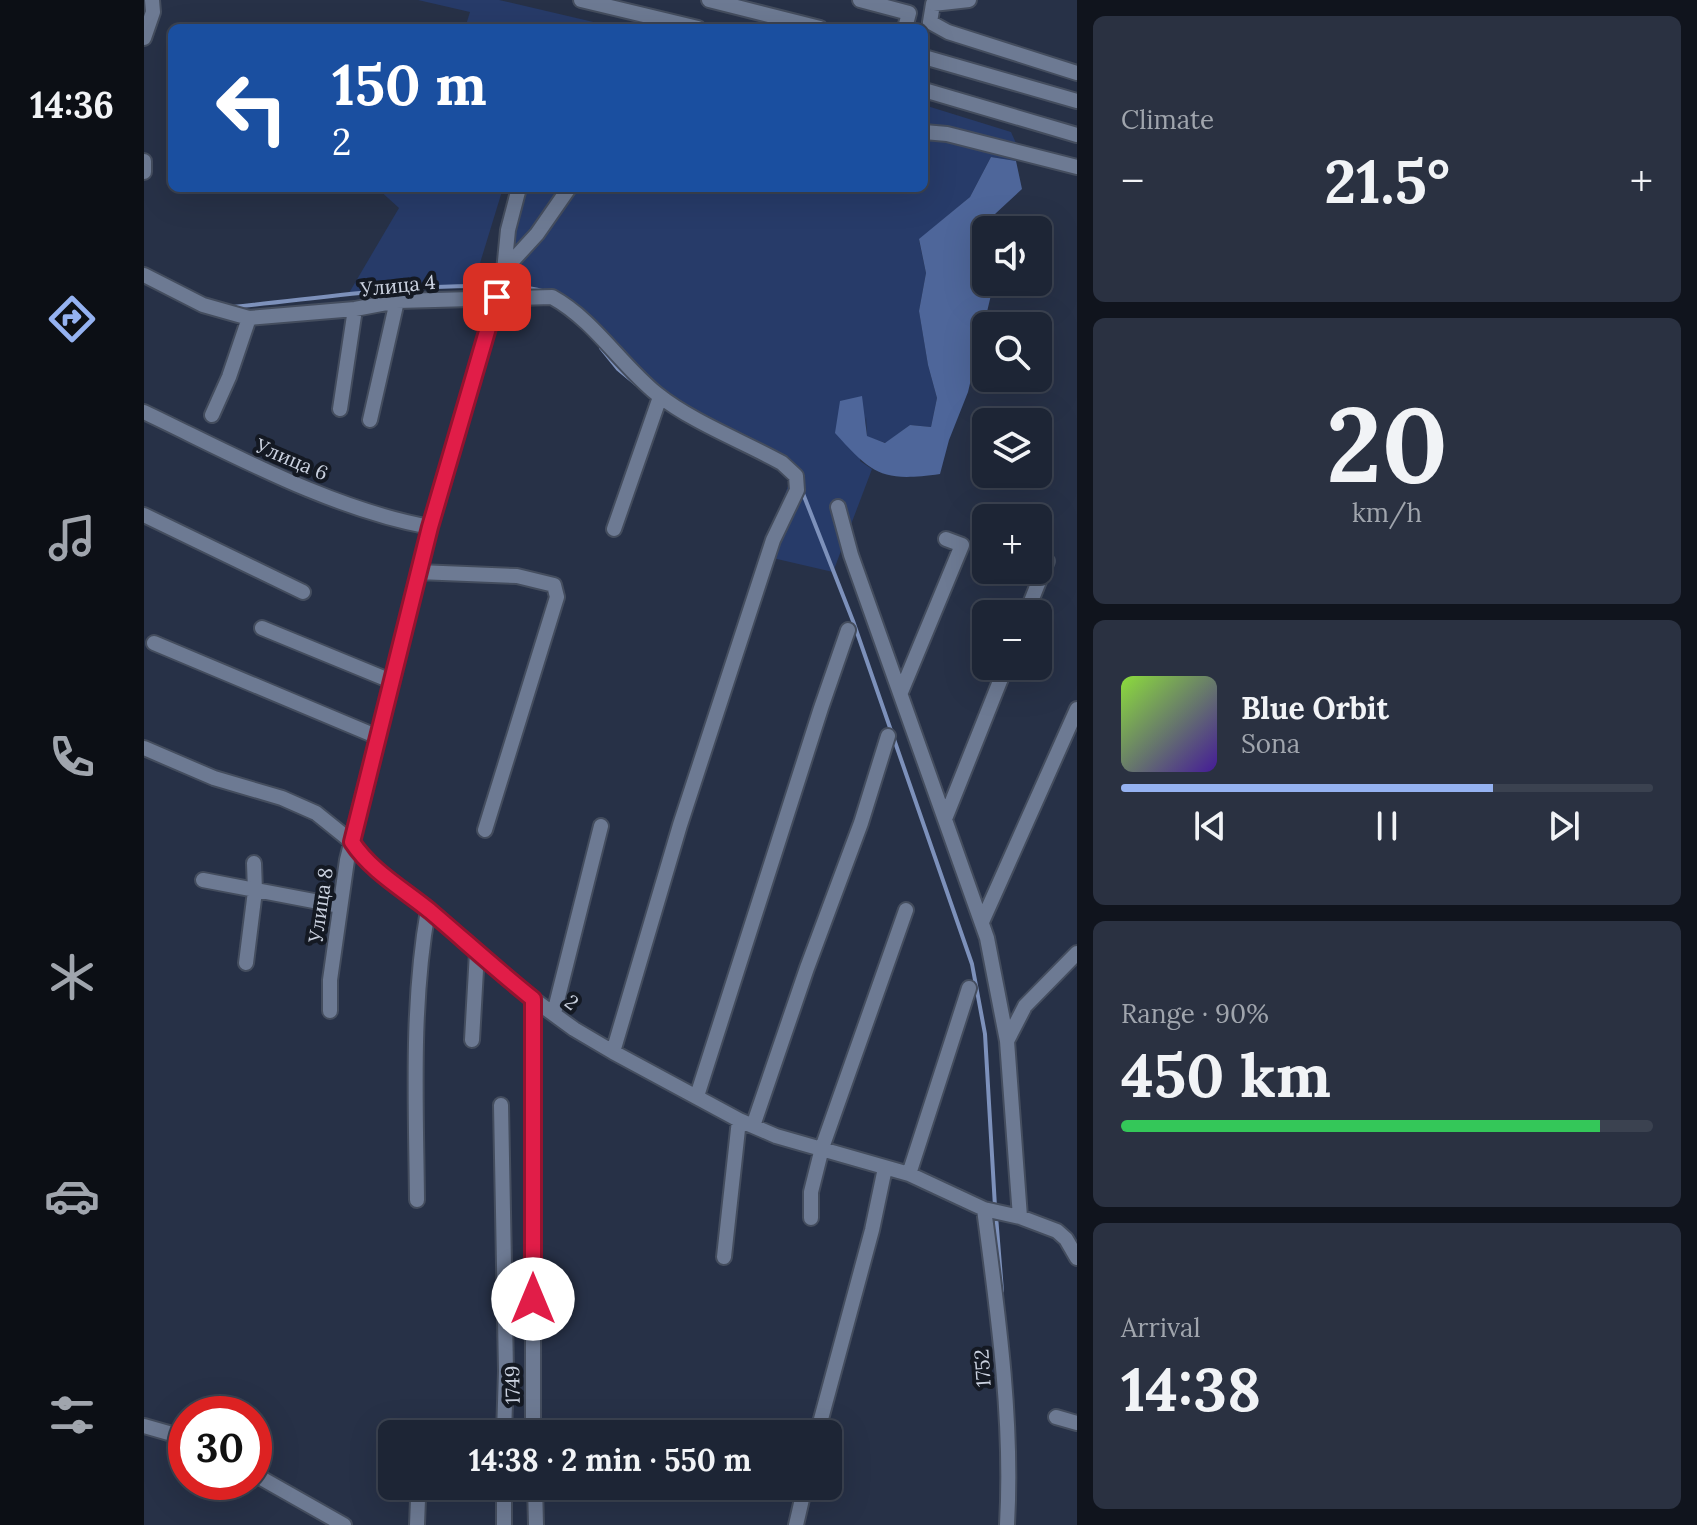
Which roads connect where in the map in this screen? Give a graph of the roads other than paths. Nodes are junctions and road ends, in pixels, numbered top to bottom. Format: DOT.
graph roads {
  1 [pos="152,0"];
  2 [pos="581,0"];
  3 [pos="709,0"];
  4 [pos="860,0"];
  5 [pos="969,0"];
  6 [pos="681,24"];
  7 [pos="804,24"];
  8 [pos="906,24"];
  9 [pos="144,38"];
  10 [pos="928,58"];
  11 [pos="1077,73"];
  12 [pos="928,91"];
  13 [pos="1077,101"];
  14 [pos="928,132"];
  15 [pos="1077,135"];
  16 [pos="144,161"];
  17 [pos="1077,167"];
  18 [pos="144,172"];
  19 [pos="518,192"];
  20 [pos="566,192"];
  21 [pos="504,271"];
  22 [pos="144,275"];
  23 [pos="497,297"];
  24 [pos="397,301"];
  25 [pos="355,309"];
  26 [pos="249,318"];
  27 [pos="660,397"];
  28 [pos="340,409"];
  29 [pos="144,412"];
  30 [pos="212,415"];
  31 [pos="370,420"];
  32 [pos="838,507"];
  33 [pos="144,515"];
  34 [pos="430,527"];
  35 [pos="614,529"];
  36 [pos="946,539"];
  37 [pos="418,572"];
  38 [pos="303,592"];
  39 [pos="262,628"];
  40 [pos="848,630"];
  41 [pos="154,643"];
  42 [pos="1000,680"];
  43 [pos="391,681"];
  44 [pos="901,692"];
  45 [pos="1077,709"];
  46 [pos="888,736"];
  47 [pos="378,737"];
  48 [pos="144,748"];
  49 [pos="945,819"];
  50 [pos="601,826"];
  51 [pos="485,830"];
  52 [pos="352,842"];
  53 [pos="254,863"];
  54 [pos="203,880"];
  55 [pos="255,891"];
  56 [pos="340,906"];
  57 [pos="428,910"];
  58 [pos="906,910"];
  59 [pos="982,922"];
  60 [pos="477,952"];
  61 [pos="1077,953"];
  62 [pos="246,963"];
  63 [pos="969,988"];
  64 [pos="533,999"];
  65 [pos="330,1011"];
  66 [pos="554,1013"];
  67 [pos="472,1040"];
  68 [pos="1007,1041"];
  69 [pos="613,1052"];
  70 [pos="697,1096"];
  71 [pos="501,1105"];
  72 [pos="746,1123"];
  73 [pos="822,1148"];
  74 [pos="885,1168"];
  75 [pos="909,1174"];
  76 [pos="417,1200"];
  77 [pos="984,1209"];
  78 [pos="1020,1217"];
  79 [pos="811,1218"];
  80 [pos="724,1257"];
  81 [pos="1077,1258"];
  82 [pos="1056,1417"];
  83 [pos="504,1420"];
  84 [pos="533,1420"];
  85 [pos="821,1420"];
  86 [pos="1077,1423"];
  87 [pos="144,1426"];
  88 [pos="168,1433"];
  89 [pos="272,1484"];
  90 [pos="418,1500"];
  91 [pos="504,1500"];
  92 [pos="535,1500"];
  93 [pos="802,1500"];
  94 [pos="344,1525"];
  95 [pos="417,1525"];
  96 [pos="504,1525"];
  97 [pos="536,1525"];
  98 [pos="796,1525"];
  99 [pos="1007,1525"];
  1 -- 9 [label="street"];
  2 -- 6 [label="street"];
  3 -- 7 [label="street"];
  4 -- 8 [label="street"];
  5 -- 11 [label="street"];
  10 -- 13 [label="street"];
  12 -- 15 [label="street"];
  14 -- 17 [label="street"];
  16 -- 18 [label="street"];
  19 -- 21 [label="street, Улица 8"];
  20 -- 21 [label="street"];
  21 -- 23 [label="street, Улица 8"];
  22 -- 26 [label="street, Улица 4"];
  23 -- 24 [label="street, Улица 4"];
  23 -- 27 [label="street, Улица 4"];
  23 -- 34 [label="street, Улица 8"];
  24 -- 25 [label="street, Улица 4"];
  24 -- 31 [label="street"];
  25 -- 26 [label="street, Улица 4"];
  25 -- 28 [label="street"];
  26 -- 30 [label="street"];
  27 -- 35 [label="street"];
  27 -- 69 [label="street, Улица 4"];
  29 -- 34 [label="street, Улица 6"];
  32 -- 44 [label="street"];
  33 -- 38 [label="street"];
  34 -- 37 [label="street, Улица 8"];
  36 -- 44 [label="street"];
  37 -- 43 [label="street, Улица 8"];
  37 -- 51 [label="street"];
  39 -- 43 [label="street"];
  40 -- 70 [label="street"];
  41 -- 47 [label="street"];
  42 -- 49 [label="street"];
  43 -- 47 [label="street, Улица 8"];
  44 -- 49 [label="street"];
  45 -- 59 [label="street"];
  46 -- 72 [label="street"];
  47 -- 52 [label="street, Улица 8"];
  48 -- 52 [label="street, 2"];
  49 -- 59 [label="street"];
  50 -- 66 [label="street"];
  52 -- 56 [label="street, Улица 8"];
  52 -- 57 [label="street, 2"];
  53 -- 55 [label="street"];
  54 -- 55 [label="street"];
  55 -- 56 [label="street"];
  55 -- 62 [label="street"];
  56 -- 65 [label="street, Улица 8"];
  57 -- 60 [label="street, 2"];
  57 -- 76 [label="street"];
  58 -- 73 [label="street"];
  59 -- 68 [label="street"];
  60 -- 64 [label="street, 2"];
  60 -- 67 [label="street"];
  61 -- 68 [label="street"];
  63 -- 75 [label="street"];
  64 -- 66 [label="street, 2"];
  64 -- 84 [label="street, 1749"];
  66 -- 69 [label="street, 2"];
  68 -- 78 [label="street"];
  69 -- 70 [label="street, 2"];
  70 -- 72 [label="street, 2"];
  71 -- 83 [label="street"];
  72 -- 73 [label="street, 2"];
  72 -- 80 [label="street"];
  73 -- 74 [label="street, 2"];
  73 -- 79 [label="street"];
  74 -- 75 [label="street, 2"];
  74 -- 85 [label="street"];
  75 -- 77 [label="street, 2"];
  77 -- 78 [label="street, 2"];
  77 -- 99 [label="street, 1752"];
  78 -- 81 [label="street, 2"];
  82 -- 86 [label="street"];
  87 -- 88 [label="street"];
  89 -- 94 [label="street"];
  90 -- 95 [label="street"];
  91 -- 96 [label="street"];
  92 -- 97 [label="street"];
  93 -- 98 [label="street"];
}
